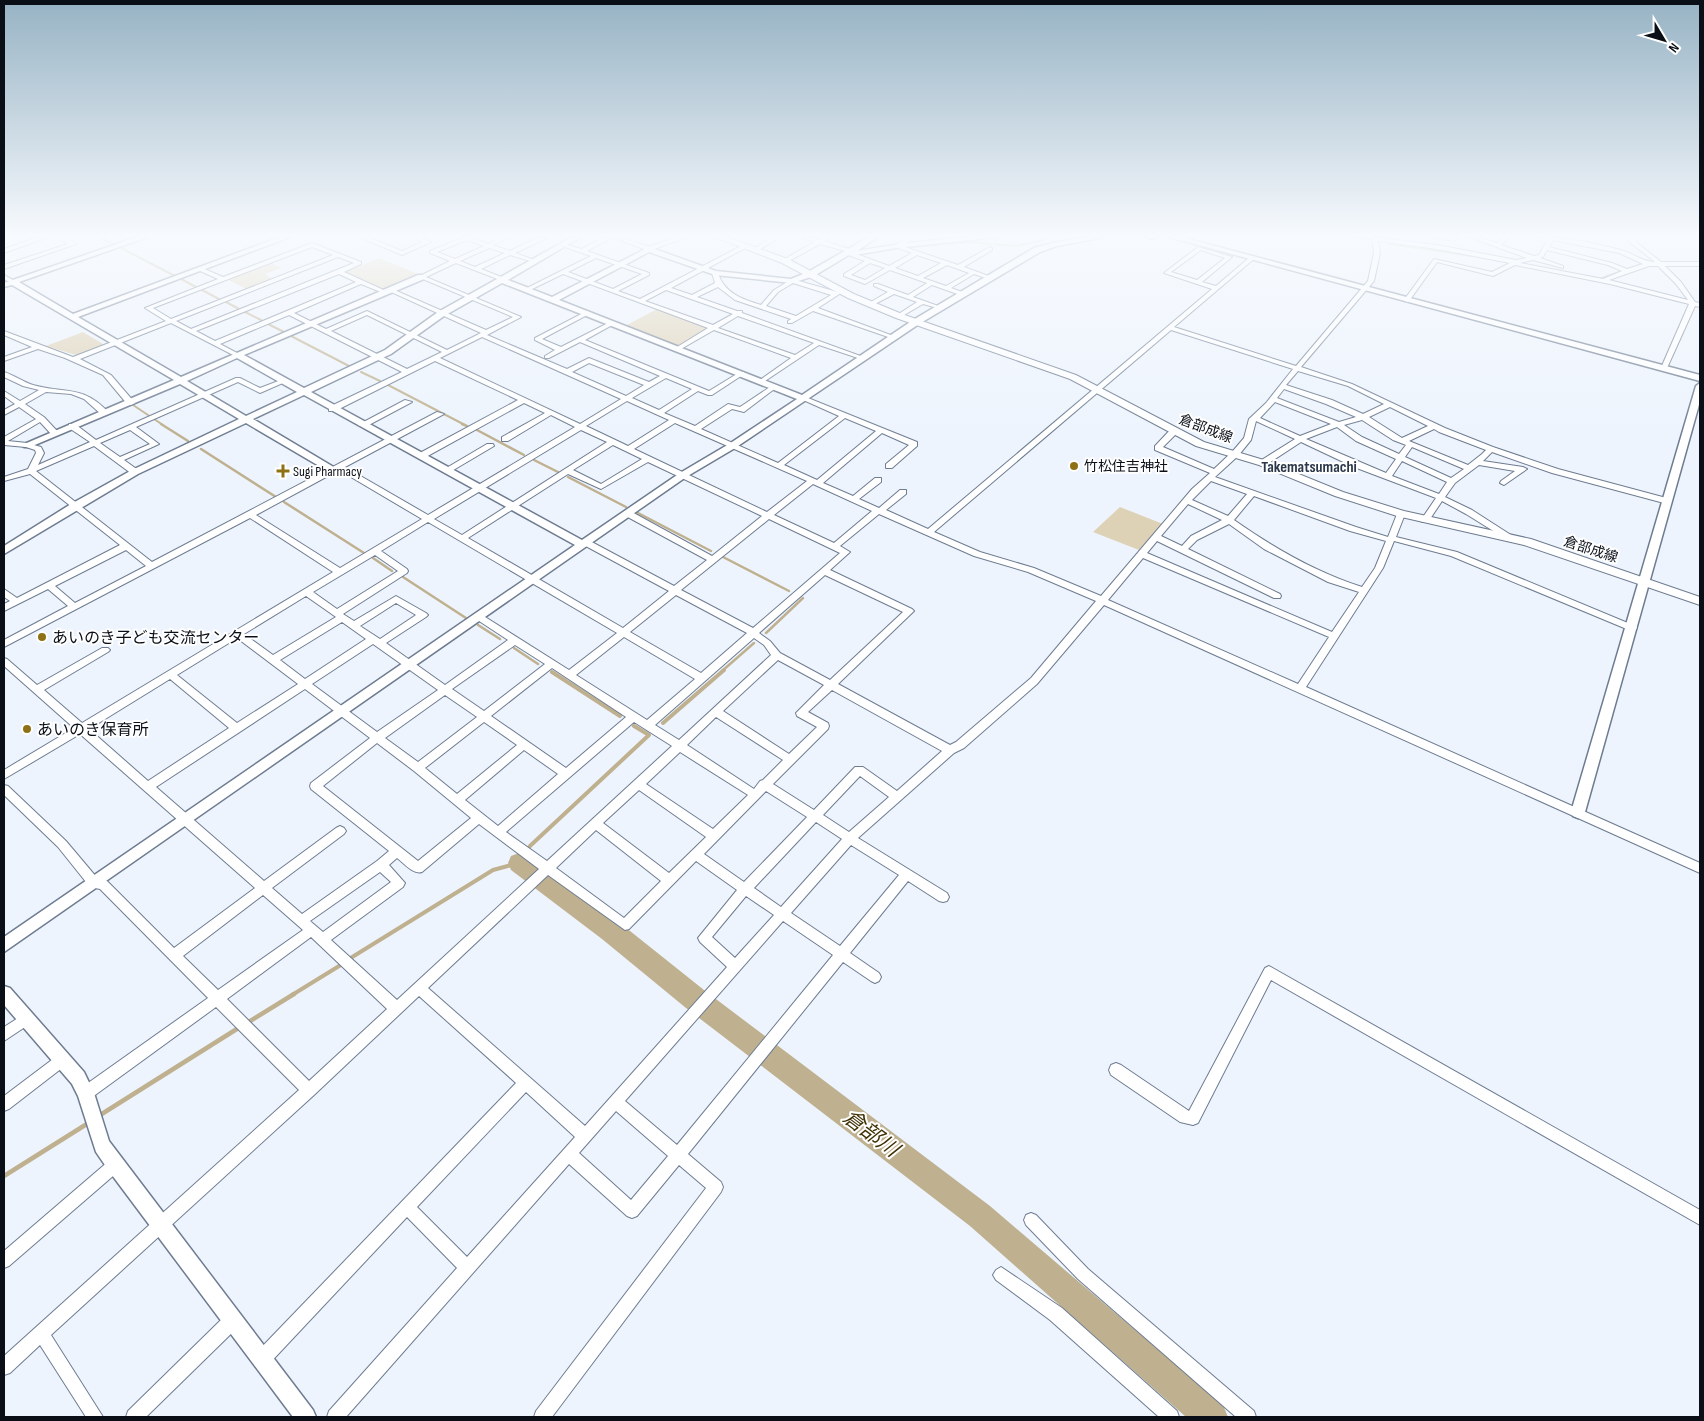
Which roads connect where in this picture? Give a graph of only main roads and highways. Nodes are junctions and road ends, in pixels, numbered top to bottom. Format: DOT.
graph roads {
  1 [pos="869,303"];
  2 [pos="1700,601"];
  1 -- 2 [label="main road, 倉部成線"];
}
